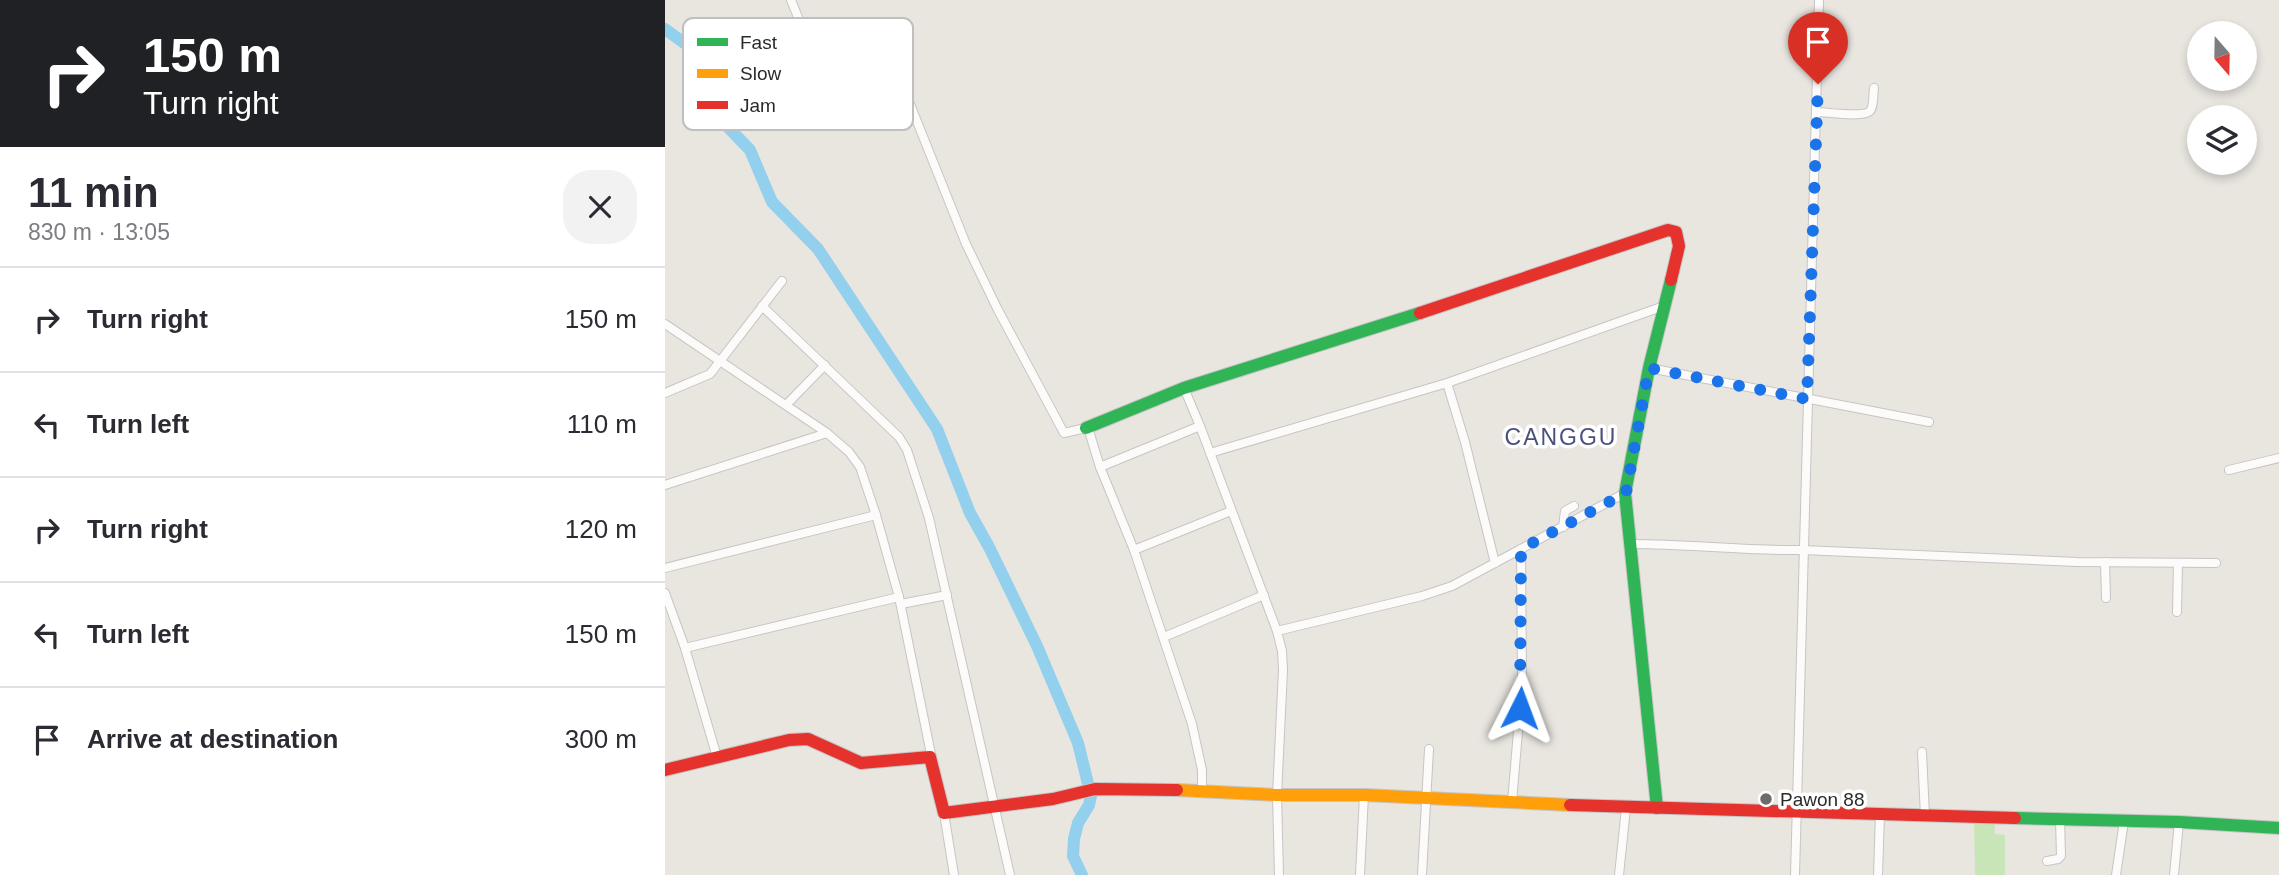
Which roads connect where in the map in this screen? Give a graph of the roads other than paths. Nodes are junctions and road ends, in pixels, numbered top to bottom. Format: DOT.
graph roads {
  1 [pos="791,0"];
  2 [pos="1819,0"];
  3 [pos="798,18"];
  4 [pos="1874,88"];
  5 [pos="913,112"];
  6 [pos="1817,112"];
  7 [pos="782,281"];
  8 [pos="762,306"];
  9 [pos="1664,306"];
  10 [pos="665,324"];
  11 [pos="720,363"];
  12 [pos="825,365"];
  13 [pos="1649,368"];
  14 [pos="1447,383"];
  15 [pos="1184,388"];
  16 [pos="665,393"];
  17 [pos="1807,399"];
  18 [pos="786,405"];
  19 [pos="1929,422"];
  20 [pos="1201,426"];
  21 [pos="1086,428"];
  22 [pos="827,433"];
  23 [pos="1210,453"];
  24 [pos="2279,458"];
  25 [pos="1100,467"];
  26 [pos="2229,470"];
  27 [pos="665,485"];
  28 [pos="1626,493"];
  29 [pos="1574,506"];
  30 [pos="1231,511"];
  31 [pos="876,514"];
  32 [pos="1563,527"];
  33 [pos="1632,544"];
  34 [pos="1521,549"];
  35 [pos="1134,550"];
  36 [pos="1803,550"];
  37 [pos="2105,562"];
  38 [pos="2178,563"];
  39 [pos="2216,563"];
  40 [pos="1495,564"];
  41 [pos="665,568"];
  42 [pos="665,593"];
  43 [pos="947,595"];
  44 [pos="1263,595"];
  45 [pos="2106,598"];
  46 [pos="900,601"];
  47 [pos="2177,612"];
  48 [pos="1277,631"];
  49 [pos="1164,637"];
  50 [pos="685,648"];
  51 [pos="1429,749"];
  52 [pos="1922,752"];
  53 [pos="717,757"];
  54 [pos="932,759"];
  55 [pos="665,770"];
  56 [pos="1202,791"];
  57 [pos="1277,795"];
  58 [pos="1364,795"];
  59 [pos="1427,798"];
  60 [pos="1512,802"];
  61 [pos="993,807"];
  62 [pos="1626,807"];
  63 [pos="1657,808"];
  64 [pos="944,813"];
  65 [pos="1798,813"];
  66 [pos="1880,814"];
  67 [pos="1925,816"];
  68 [pos="2060,819"];
  69 [pos="2124,821"];
  70 [pos="2179,822"];
  71 [pos="2279,828"];
  72 [pos="2047,861"];
  73 [pos="954,875"];
  74 [pos="1010,875"];
  75 [pos="1279,875"];
  76 [pos="1360,875"];
  77 [pos="1422,875"];
  78 [pos="1619,875"];
  79 [pos="1795,875"];
  80 [pos="1878,875"];
  81 [pos="2116,875"];
  82 [pos="2174,875"];
  1 -- 3 [label="street"];
  2 -- 6 [label="street"];
  4 -- 6 [label="street"];
  5 -- 21 [label="street"];
  6 -- 17 [label="street"];
  7 -- 8 [label="street"];
  8 -- 11 [label="street"];
  8 -- 12 [label="street"];
  9 -- 13 [label="street"];
  9 -- 14 [label="street"];
  9 -- 15 [label="street"];
  10 -- 11 [label="street"];
  11 -- 16 [label="street"];
  11 -- 18 [label="street"];
  12 -- 18 [label="street"];
  12 -- 43 [label="street"];
  13 -- 17 [label="street"];
  13 -- 28 [label="street"];
  14 -- 23 [label="street"];
  14 -- 40 [label="street"];
  15 -- 20 [label="street"];
  15 -- 21 [label="street"];
  17 -- 19 [label="street"];
  17 -- 36 [label="street"];
  18 -- 22 [label="street"];
  20 -- 23 [label="street"];
  20 -- 25 [label="street"];
  21 -- 25 [label="street"];
  22 -- 27 [label="street"];
  22 -- 31 [label="street"];
  23 -- 30 [label="street"];
  24 -- 26 [label="street"];
  25 -- 35 [label="street"];
  28 -- 32 [label="street"];
  28 -- 33 [label="street"];
  29 -- 32 [label="street"];
  30 -- 35 [label="street"];
  30 -- 44 [label="street"];
  31 -- 41 [label="street"];
  31 -- 46 [label="street"];
  32 -- 34 [label="street"];
  33 -- 36 [label="street"];
  33 -- 63 [label="street"];
  34 -- 40 [label="street"];
  34 -- 60 [label="street"];
  35 -- 49 [label="street"];
  36 -- 37 [label="street"];
  36 -- 65 [label="street"];
  37 -- 38 [label="street"];
  37 -- 45 [label="street"];
  38 -- 39 [label="street"];
  38 -- 47 [label="street"];
  40 -- 48 [label="street"];
  42 -- 50 [label="street"];
  43 -- 46 [label="street"];
  43 -- 61 [label="street"];
  44 -- 48 [label="street"];
  44 -- 49 [label="street"];
  46 -- 50 [label="street"];
  46 -- 54 [label="street"];
  48 -- 57 [label="street"];
  49 -- 56 [label="street"];
  50 -- 53 [label="street"];
  51 -- 59 [label="street"];
  52 -- 67 [label="street"];
  53 -- 54 [label="street"];
  53 -- 55 [label="street"];
  54 -- 64 [label="street"];
  56 -- 57 [label="street"];
  56 -- 61 [label="street"];
  57 -- 58 [label="street"];
  57 -- 75 [label="street"];
  58 -- 59 [label="street"];
  58 -- 76 [label="street"];
  59 -- 60 [label="street"];
  59 -- 77 [label="street"];
  60 -- 62 [label="street"];
  61 -- 64 [label="street"];
  61 -- 74 [label="street"];
  62 -- 63 [label="street"];
  62 -- 78 [label="street"];
  63 -- 65 [label="street"];
  64 -- 73 [label="street"];
  65 -- 66 [label="street"];
  65 -- 79 [label="street"];
  66 -- 67 [label="street"];
  66 -- 80 [label="street"];
  67 -- 68 [label="street"];
  68 -- 69 [label="street"];
  68 -- 72 [label="street"];
  69 -- 70 [label="street"];
  69 -- 81 [label="street"];
  70 -- 71 [label="street"];
  70 -- 82 [label="street"];
}
